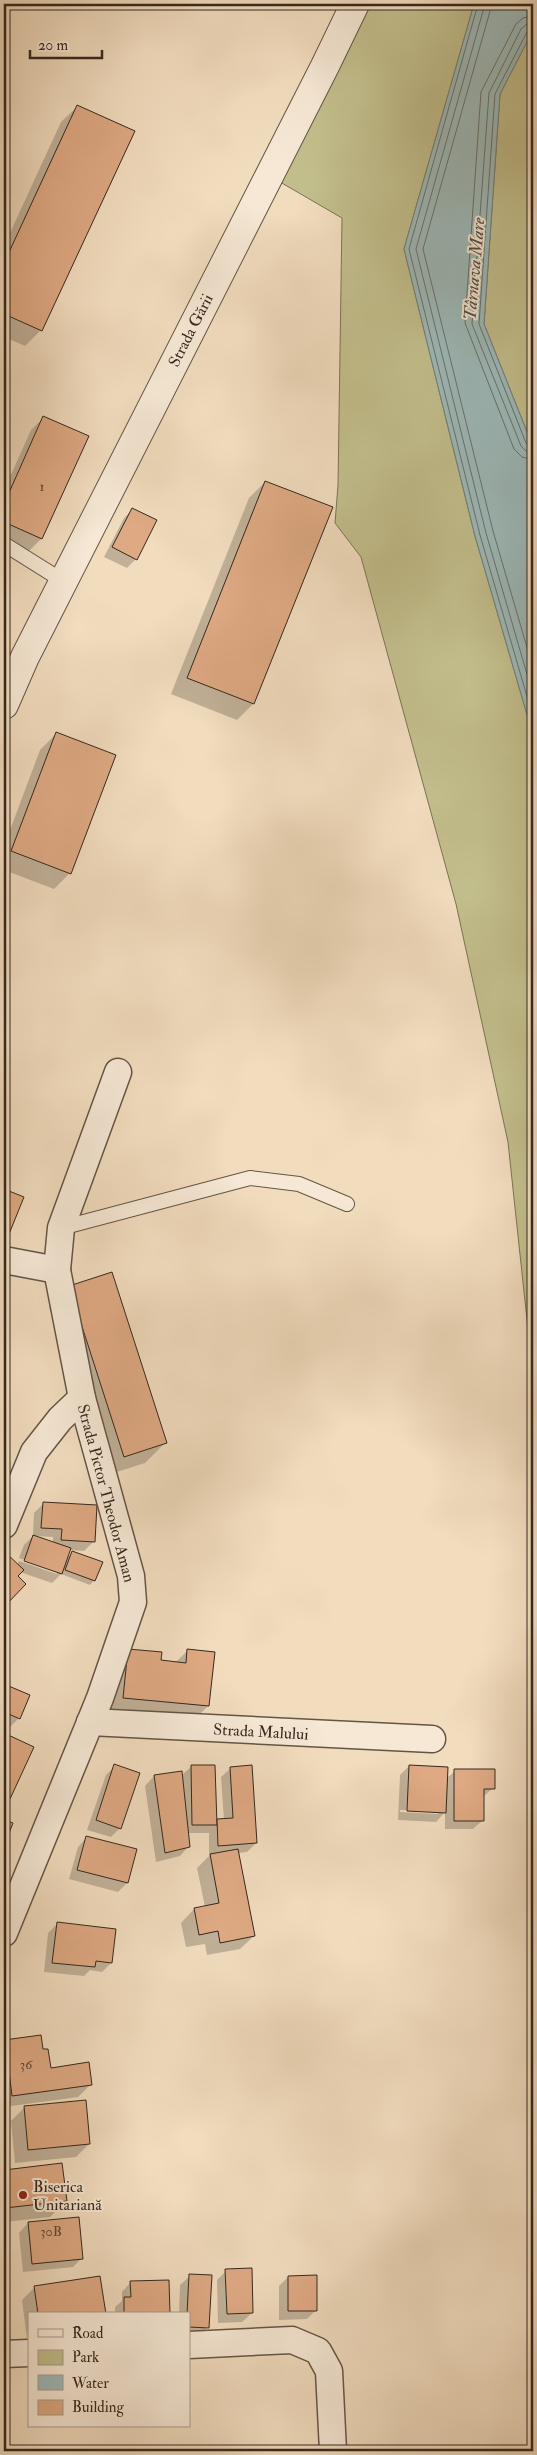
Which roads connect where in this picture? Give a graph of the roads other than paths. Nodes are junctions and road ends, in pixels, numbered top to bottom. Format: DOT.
graph roads {
  1 [pos="354,4"];
  2 [pos="4,544"];
  3 [pos="63,580"];
  4 [pos="4,705"];
  5 [pos="118,1072"];
  6 [pos="347,1204"];
  7 [pos="61,1228"];
  8 [pos="4,1260"];
  9 [pos="57,1270"];
  10 [pos="82,1398"];
  11 [pos="4,1525"];
  12 [pos="90,1722"];
  13 [pos="432,1740"];
  14 [pos="4,1933"];
  15 [pos="190,2345"];
  16 [pos="28,2353"];
  17 [pos="4,2354"];
  18 [pos="333,2451"];
  1 -- 3 [label="street, Strada Gării"];
  2 -- 3 [label="lane"];
  3 -- 4 [label="street, Strada Gării"];
  5 -- 7 [label="street, Strada Pictor Theodor Aman"];
  6 -- 7 [label="lane"];
  7 -- 9 [label="street, Strada Pictor Theodor Aman"];
  8 -- 9 [label="street"];
  9 -- 10 [label="street, Strada Pictor Theodor Aman"];
  10 -- 11 [label="street"];
  10 -- 12 [label="street, Strada Pictor Theodor Aman"];
  12 -- 13 [label="street, Strada Malului"];
  12 -- 14 [label="street, Strada Pictor Theodor Aman"];
  15 -- 18 [label="street"];
  16 -- 17 [label="street"];
}
